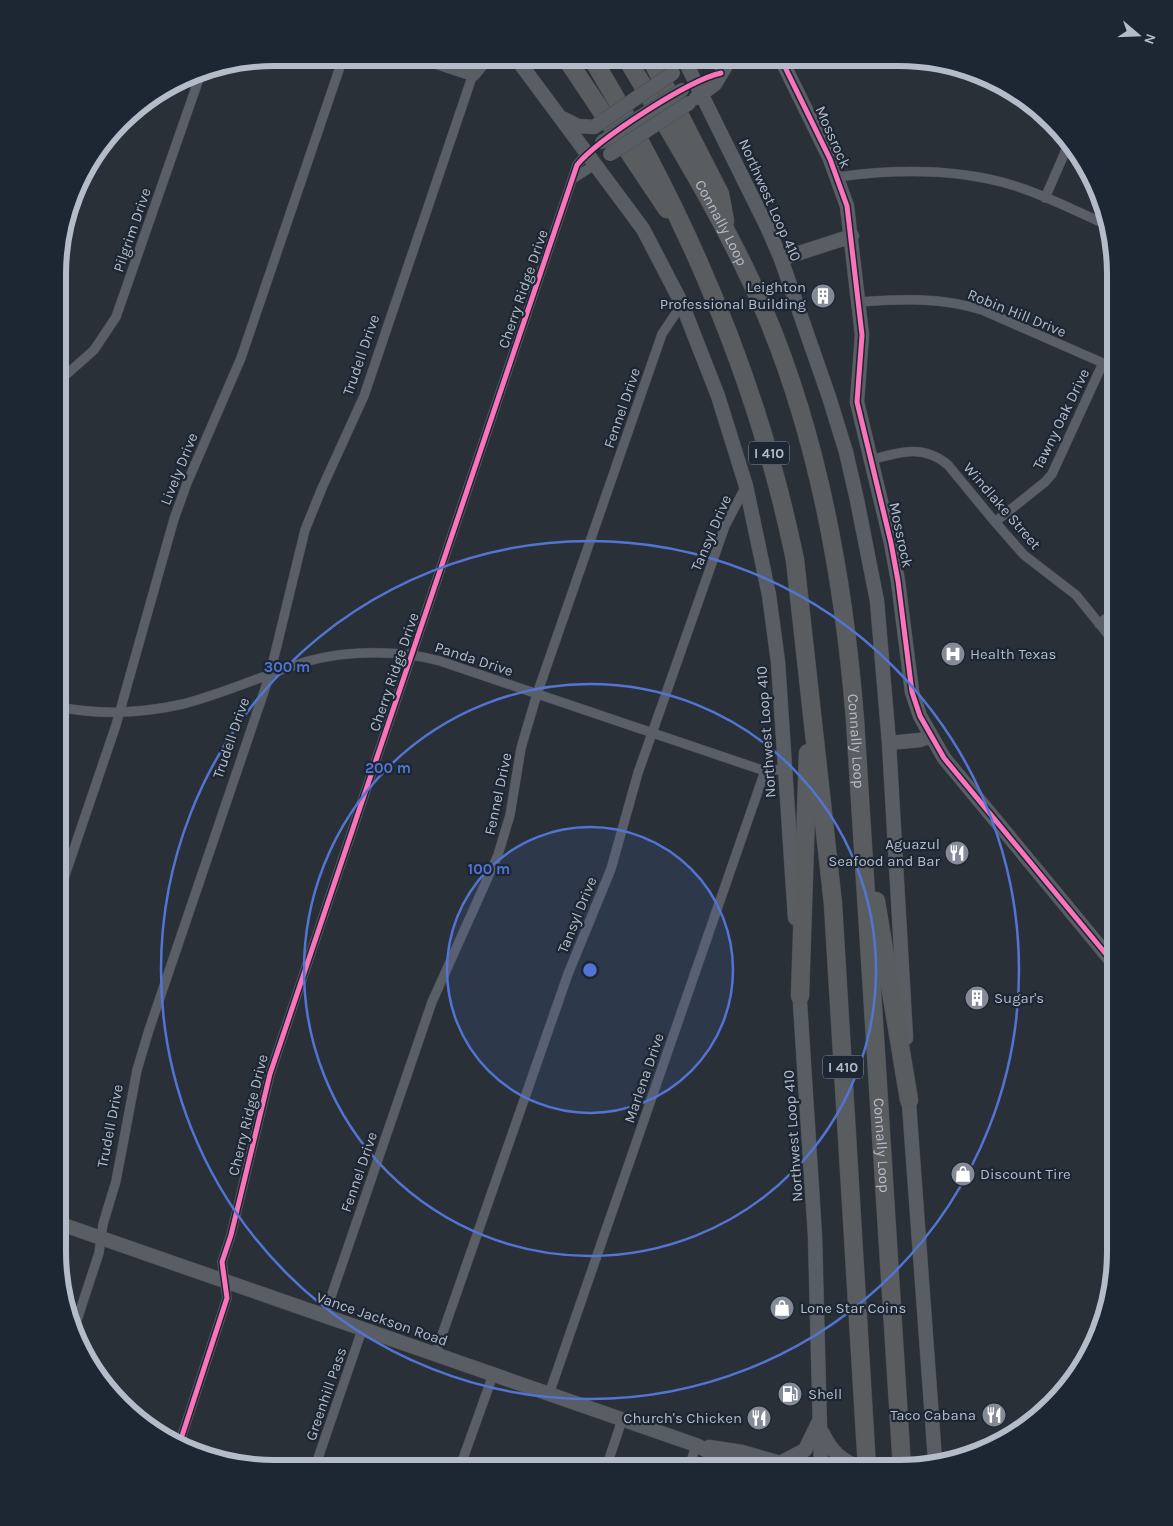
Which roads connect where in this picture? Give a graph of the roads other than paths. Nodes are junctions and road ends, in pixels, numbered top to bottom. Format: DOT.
graph roads {
  1 [pos="340,66"];
  2 [pos="450,66"];
  3 [pos="480,66"];
  4 [pos="522,66"];
  5 [pos="571,66"];
  6 [pos="597,66"];
  7 [pos="632,66"];
  8 [pos="655,66"];
  9 [pos="675,66"];
  10 [pos="688,66"];
  11 [pos="726,66"];
  12 [pos="784,66"];
  13 [pos="473,74"];
  14 [pos="198,81"];
  15 [pos="700,88"];
  16 [pos="560,116"];
  17 [pos="1066,150"];
  18 [pos="592,158"];
  19 [pos="838,177"];
  20 [pos="574,178"];
  21 [pos="1045,198"];
  22 [pos="1100,221"];
  23 [pos="728,234"];
  24 [pos="852,236"];
  25 [pos="690,239"];
  26 [pos="781,259"];
  27 [pos="859,302"];
  28 [pos="682,304"];
  29 [pos="1103,364"];
  30 [pos="66,375"];
  31 [pos="871,460"];
  32 [pos="746,486"];
  33 [pos="994,522"];
  34 [pos="1107,618"];
  35 [pos="1100,624"];
  36 [pos="1107,633"];
  37 [pos="413,656"];
  38 [pos="270,674"];
  39 [pos="810,678"];
  40 [pos="537,694"];
  41 [pos="66,708"];
  42 [pos="120,711"];
  43 [pos="652,733"];
  44 [pos="931,736"];
  45 [pos="889,744"];
  46 [pos="785,769"];
  47 [pos="764,771"];
  48 [pos="862,828"];
  49 [pos="66,872"];
  50 [pos="1107,955"];
  51 [pos="800,996"];
  52 [pos="909,1100"];
  53 [pos="66,1226"];
  54 [pos="101,1238"];
  55 [pos="224,1281"];
  56 [pos="324,1317"];
  57 [pos="77,1319"];
  58 [pos="362,1330"];
  59 [pos="435,1355"];
  60 [pos="493,1375"];
  61 [pos="549,1394"];
  62 [pos="622,1420"];
  63 [pos="820,1422"];
  64 [pos="932,1425"];
  65 [pos="181,1438"];
  66 [pos="696,1445"];
  67 [pos="931,1457"];
  68 [pos="935,1457"];
  69 [pos="317,1460"];
  70 [pos="463,1460"];
  71 [pos="609,1460"];
  72 [pos="691,1460"];
  73 [pos="726,1460"];
  74 [pos="770,1460"];
  75 [pos="786,1460"];
  76 [pos="821,1460"];
  77 [pos="844,1460"];
  78 [pos="865,1460"];
  79 [pos="902,1460"];
  1 -- 42 [label="street, Lively Drive"];
  2 -- 13 [label="main road"];
  3 -- 13 [label="main road, Trudell Drive"];
  4 -- 16 [label="main road, Northwest Loop 410"];
  5 -- 25 [label="highway"];
  6 -- 25 [label="highway, Connally Loop / I 410"];
  7 -- 23 [label="highway, Connally Loop / I 410"];
  8 -- 23 [label="highway"];
  9 -- 16 [label="main road, bridge"];
  10 -- 15 [label="main road, Northwest Loop 410"];
  11 -- 15 [label="main road, Cherry Ridge Drive"];
  12 -- 19 [label="main road, Mossrock"];
  13 -- 38 [label="street, Trudell Drive"];
  14 -- 30 [label="street, Pilgrim Drive"];
  15 -- 18 [label="main road, Cherry Ridge Drive, bridge"];
  15 -- 18 [label="main road, Cherry Ridge Drive, bridge"];
  15 -- 26 [label="main road, Northwest Loop 410"];
  16 -- 18 [label="main road, Northwest Loop 410"];
  17 -- 21 [label="street"];
  18 -- 20 [label="street, Cherry Ridge Drive"];
  18 -- 20 [label="street, Cherry Ridge Drive"];
  18 -- 28 [label="main road, Northwest Loop 410"];
  19 -- 21 [label="street"];
  19 -- 24 [label="main road, Mossrock"];
  20 -- 37 [label="street, Cherry Ridge Drive"];
  21 -- 22 [label="street"];
  23 -- 48 [label="highway, Connally Loop / I 410"];
  24 -- 26 [label="main road"];
  24 -- 27 [label="main road, Mossrock"];
  25 -- 39 [label="highway, Connally Loop / I 410"];
  26 -- 45 [label="main road, Northwest Loop 410"];
  27 -- 29 [label="street, Robin Hill Drive"];
  27 -- 31 [label="main road, Mossrock"];
  28 -- 32 [label="main road, Northwest Loop 410"];
  28 -- 40 [label="street, Fennel Drive"];
  29 -- 33 [label="street, Tawny Oak Drive"];
  31 -- 33 [label="street, Windlake Street"];
  31 -- 44 [label="main road, Mossrock"];
  32 -- 43 [label="street, Tansyl Drive"];
  32 -- 46 [label="main road, Northwest Loop 410"];
  33 -- 35 [label="street, Windlake Street"];
  34 -- 35 [label="street"];
  35 -- 36 [label="street, Windlake Street"];
  37 -- 38 [label="street, Panda Drive"];
  37 -- 40 [label="street, Panda Drive"];
  37 -- 55 [label="street, Cherry Ridge Drive"];
  38 -- 42 [label="street, Panda Drive"];
  38 -- 54 [label="street, Trudell Drive"];
  39 -- 51 [label="highway"];
  39 -- 78 [label="highway, Connally Loop / I 410"];
  40 -- 43 [label="street, Panda Drive"];
  40 -- 56 [label="street, Fennel Drive"];
  41 -- 42 [label="street, Panda Drive"];
  42 -- 49 [label="street, Lively Drive"];
  43 -- 47 [label="street, Panda Drive"];
  43 -- 59 [label="street, Tansyl Drive"];
  44 -- 45 [label="main road"];
  44 -- 50 [label="main road, Mossrock"];
  45 -- 52 [label="main road, Northwest Loop 410"];
  46 -- 47 [label="street, Panda Drive"];
  46 -- 51 [label="main road, Northwest Loop 410"];
  47 -- 61 [label="street, Marlena Drive"];
  48 -- 52 [label="highway"];
  48 -- 79 [label="highway, Connally Loop / I 410"];
  51 -- 63 [label="main road, Northwest Loop 410"];
  52 -- 64 [label="main road, Northwest Loop 410"];
  53 -- 54 [label="main road, Vance Jackson Road"];
  54 -- 55 [label="main road, Vance Jackson Road"];
  54 -- 57 [label="street, Trudell Drive"];
  55 -- 56 [label="main road, Vance Jackson Road"];
  55 -- 65 [label="street, Cherry Ridge Drive"];
  56 -- 58 [label="main road, Vance Jackson Road"];
  58 -- 59 [label="main road, Vance Jackson Road"];
  58 -- 69 [label="street, Greenhill Pass"];
  59 -- 60 [label="main road, Vance Jackson Road"];
  60 -- 61 [label="main road, Vance Jackson Road"];
  60 -- 70 [label="street"];
  61 -- 62 [label="main road, Vance Jackson Road"];
  62 -- 66 [label="main road, Vance Jackson Road"];
  62 -- 71 [label="street"];
  63 -- 75 [label="main road"];
  63 -- 76 [label="main road, Northwest Loop 410"];
  63 -- 77 [label="main road"];
  64 -- 67 [label="main road"];
  64 -- 68 [label="main road, Northwest Loop 410"];
  66 -- 72 [label="street"];
  66 -- 73 [label="main road, Vance Jackson Road"];
  66 -- 74 [label="main road, Vance Jackson Road"];
}
